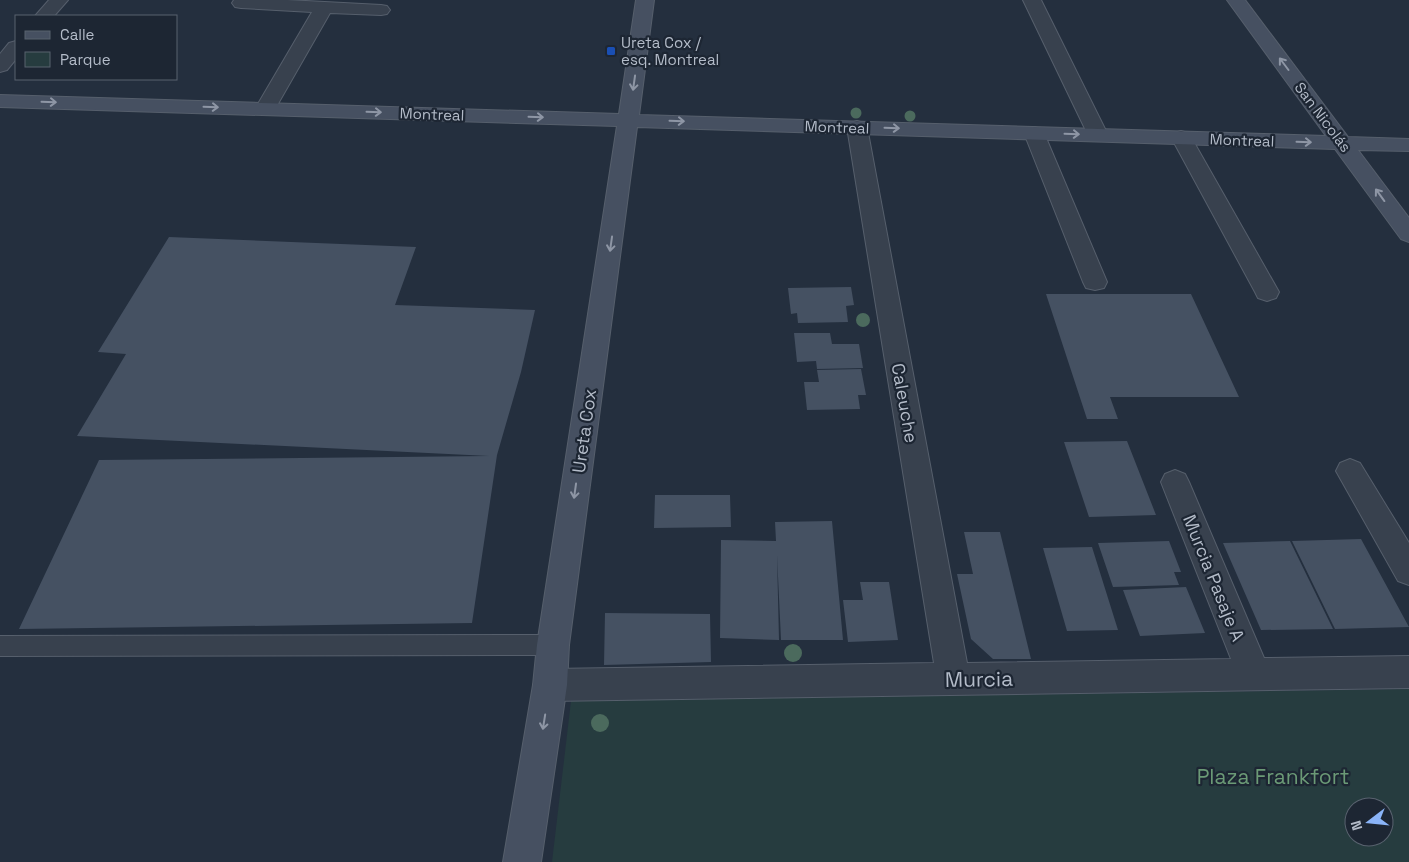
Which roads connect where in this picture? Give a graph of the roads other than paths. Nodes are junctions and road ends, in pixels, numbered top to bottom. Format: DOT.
graph roads {
  1 [pos="59,0"];
  2 [pos="645,0"];
  3 [pos="1032,0"];
  4 [pos="1236,0"];
  5 [pos="241,3"];
  6 [pos="324,7"];
  7 [pos="381,10"];
  8 [pos="45,15"];
  9 [pos="15,49"];
  10 [pos="0,66"];
  11 [pos="0,101"];
  12 [pos="265,109"];
  13 [pos="628,120"];
  14 [pos="857,127"];
  15 [pos="1034,133"];
  16 [pos="1098,135"];
  17 [pos="1181,138"];
  18 [pos="1343,143"];
  19 [pos="1409,145"];
  20 [pos="1409,234"];
  21 [pos="1095,282"];
  22 [pos="1267,292"];
  23 [pos="1350,471"];
  24 [pos="1175,482"];
  25 [pos="1409,571"];
  26 [pos="553,645"];
  27 [pos="0,646"];
  28 [pos="1409,672"];
  29 [pos="1254,675"];
  30 [pos="953,679"];
  31 [pos="550,685"];
  32 [pos="522,862"];
  1 -- 8 [label="street"];
  2 -- 13 [label="street, Ureta Cox, one-way"];
  3 -- 16 [label="street"];
  18 -- 4 [label="street, San Nicolás, one-way"];
  5 -- 6 [label="street"];
  6 -- 7 [label="street"];
  6 -- 12 [label="street"];
  9 -- 10 [label="street"];
  11 -- 12 [label="street, Montreal, one-way"];
  12 -- 13 [label="street, Montreal, one-way"];
  13 -- 14 [label="street, Montreal, one-way"];
  13 -- 26 [label="street, Ureta Cox, one-way"];
  14 -- 15 [label="street, Montreal, one-way"];
  14 -- 30 [label="street, Caleuche"];
  15 -- 16 [label="street, Montreal, one-way"];
  15 -- 21 [label="street"];
  16 -- 17 [label="street, Montreal"];
  17 -- 18 [label="street, Montreal, one-way"];
  17 -- 22 [label="street"];
  18 -- 19 [label="street, Montreal"];
  20 -- 18 [label="street, San Nicolás, one-way"];
  23 -- 25 [label="street"];
  24 -- 29 [label="street, Murcia Pasaje A"];
  26 -- 27 [label="lane"];
  26 -- 31 [label="street, Ureta Cox"];
  28 -- 29 [label="street, Murcia"];
  29 -- 30 [label="street, Murcia"];
  30 -- 31 [label="street, Murcia"];
  31 -- 32 [label="street, Ureta Cox, one-way"];
}
